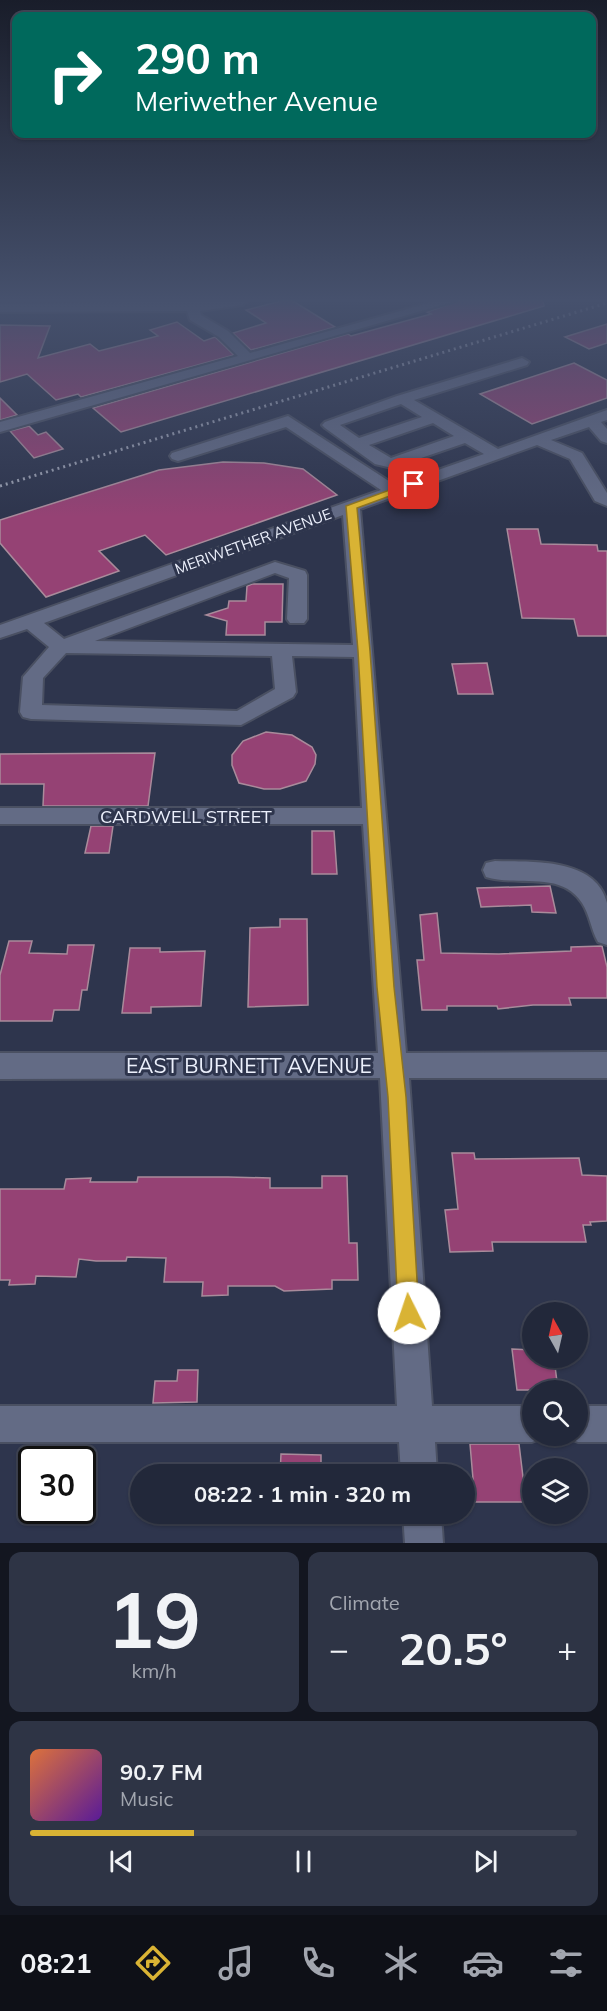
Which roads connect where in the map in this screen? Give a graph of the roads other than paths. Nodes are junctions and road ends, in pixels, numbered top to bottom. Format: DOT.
graph roads {
  1 [pos="193,373"];
  2 [pos="486,373"];
  3 [pos="402,399"];
  4 [pos="599,417"];
  5 [pos="434,418"];
  6 [pos="0,427"];
  7 [pos="466,437"];
  8 [pos="607,438"];
  9 [pos="561,440"];
  10 [pos="356,444"];
  11 [pos="496,454"];
  12 [pos="178,456"];
  13 [pos="393,491"];
  14 [pos="607,501"];
  15 [pos="351,506"];
  16 [pos="297,619"];
  17 [pos="30,621"];
  18 [pos="0,632"];
  19 [pos="61,647"];
  20 [pos="364,651"];
  21 [pos="282,652"];
  22 [pos="0,816"];
  23 [pos="372,816"];
  24 [pos="495,870"];
  25 [pos="607,935"];
  26 [pos="394,1065"];
  27 [pos="607,1065"];
  28 [pos="0,1066"];
  29 [pos="416,1423"];
  30 [pos="0,1424"];
  31 [pos="522,1424"];
  32 [pos="588,1424"];
  33 [pos="607,1424"];
  34 [pos="418,1464"];
  35 [pos="423,1524"];
  36 [pos="424,1543"];
  1 -- 6 [label="street"];
  2 -- 3 [label="street"];
  3 -- 5 [label="street"];
  3 -- 10 [label="street"];
  4 -- 8 [label="street"];
  4 -- 9 [label="street, MERIWETHER AVENUE"];
  5 -- 7 [label="street"];
  5 -- 10 [label="street"];
  7 -- 10 [label="street"];
  7 -- 11 [label="street"];
  9 -- 11 [label="street, MERIWETHER AVENUE"];
  9 -- 14 [label="street"];
  11 -- 13 [label="street, MERIWETHER AVENUE"];
  12 -- 13 [label="street"];
  13 -- 15 [label="street, MERIWETHER AVENUE"];
  15 -- 17 [label="street, MERIWETHER AVENUE"];
  15 -- 20 [label="street"];
  16 -- 19 [label="street"];
  17 -- 18 [label="street, MERIWETHER AVENUE"];
  17 -- 19 [label="street"];
  19 -- 21 [label="street"];
  19 -- 21 [label="street"];
  20 -- 21 [label="street"];
  20 -- 23 [label="street"];
  22 -- 23 [label="street, CARDWELL STREET"];
  23 -- 26 [label="street"];
  24 -- 25 [label="street"];
  26 -- 27 [label="street, EAST BURNETT AVENUE"];
  26 -- 28 [label="street, EAST BURNETT AVENUE"];
  26 -- 29 [label="street"];
  29 -- 30 [label="street"];
  29 -- 31 [label="street"];
  29 -- 34 [label="street"];
  32 -- 33 [label="street"];
  35 -- 36 [label="street"];
}
